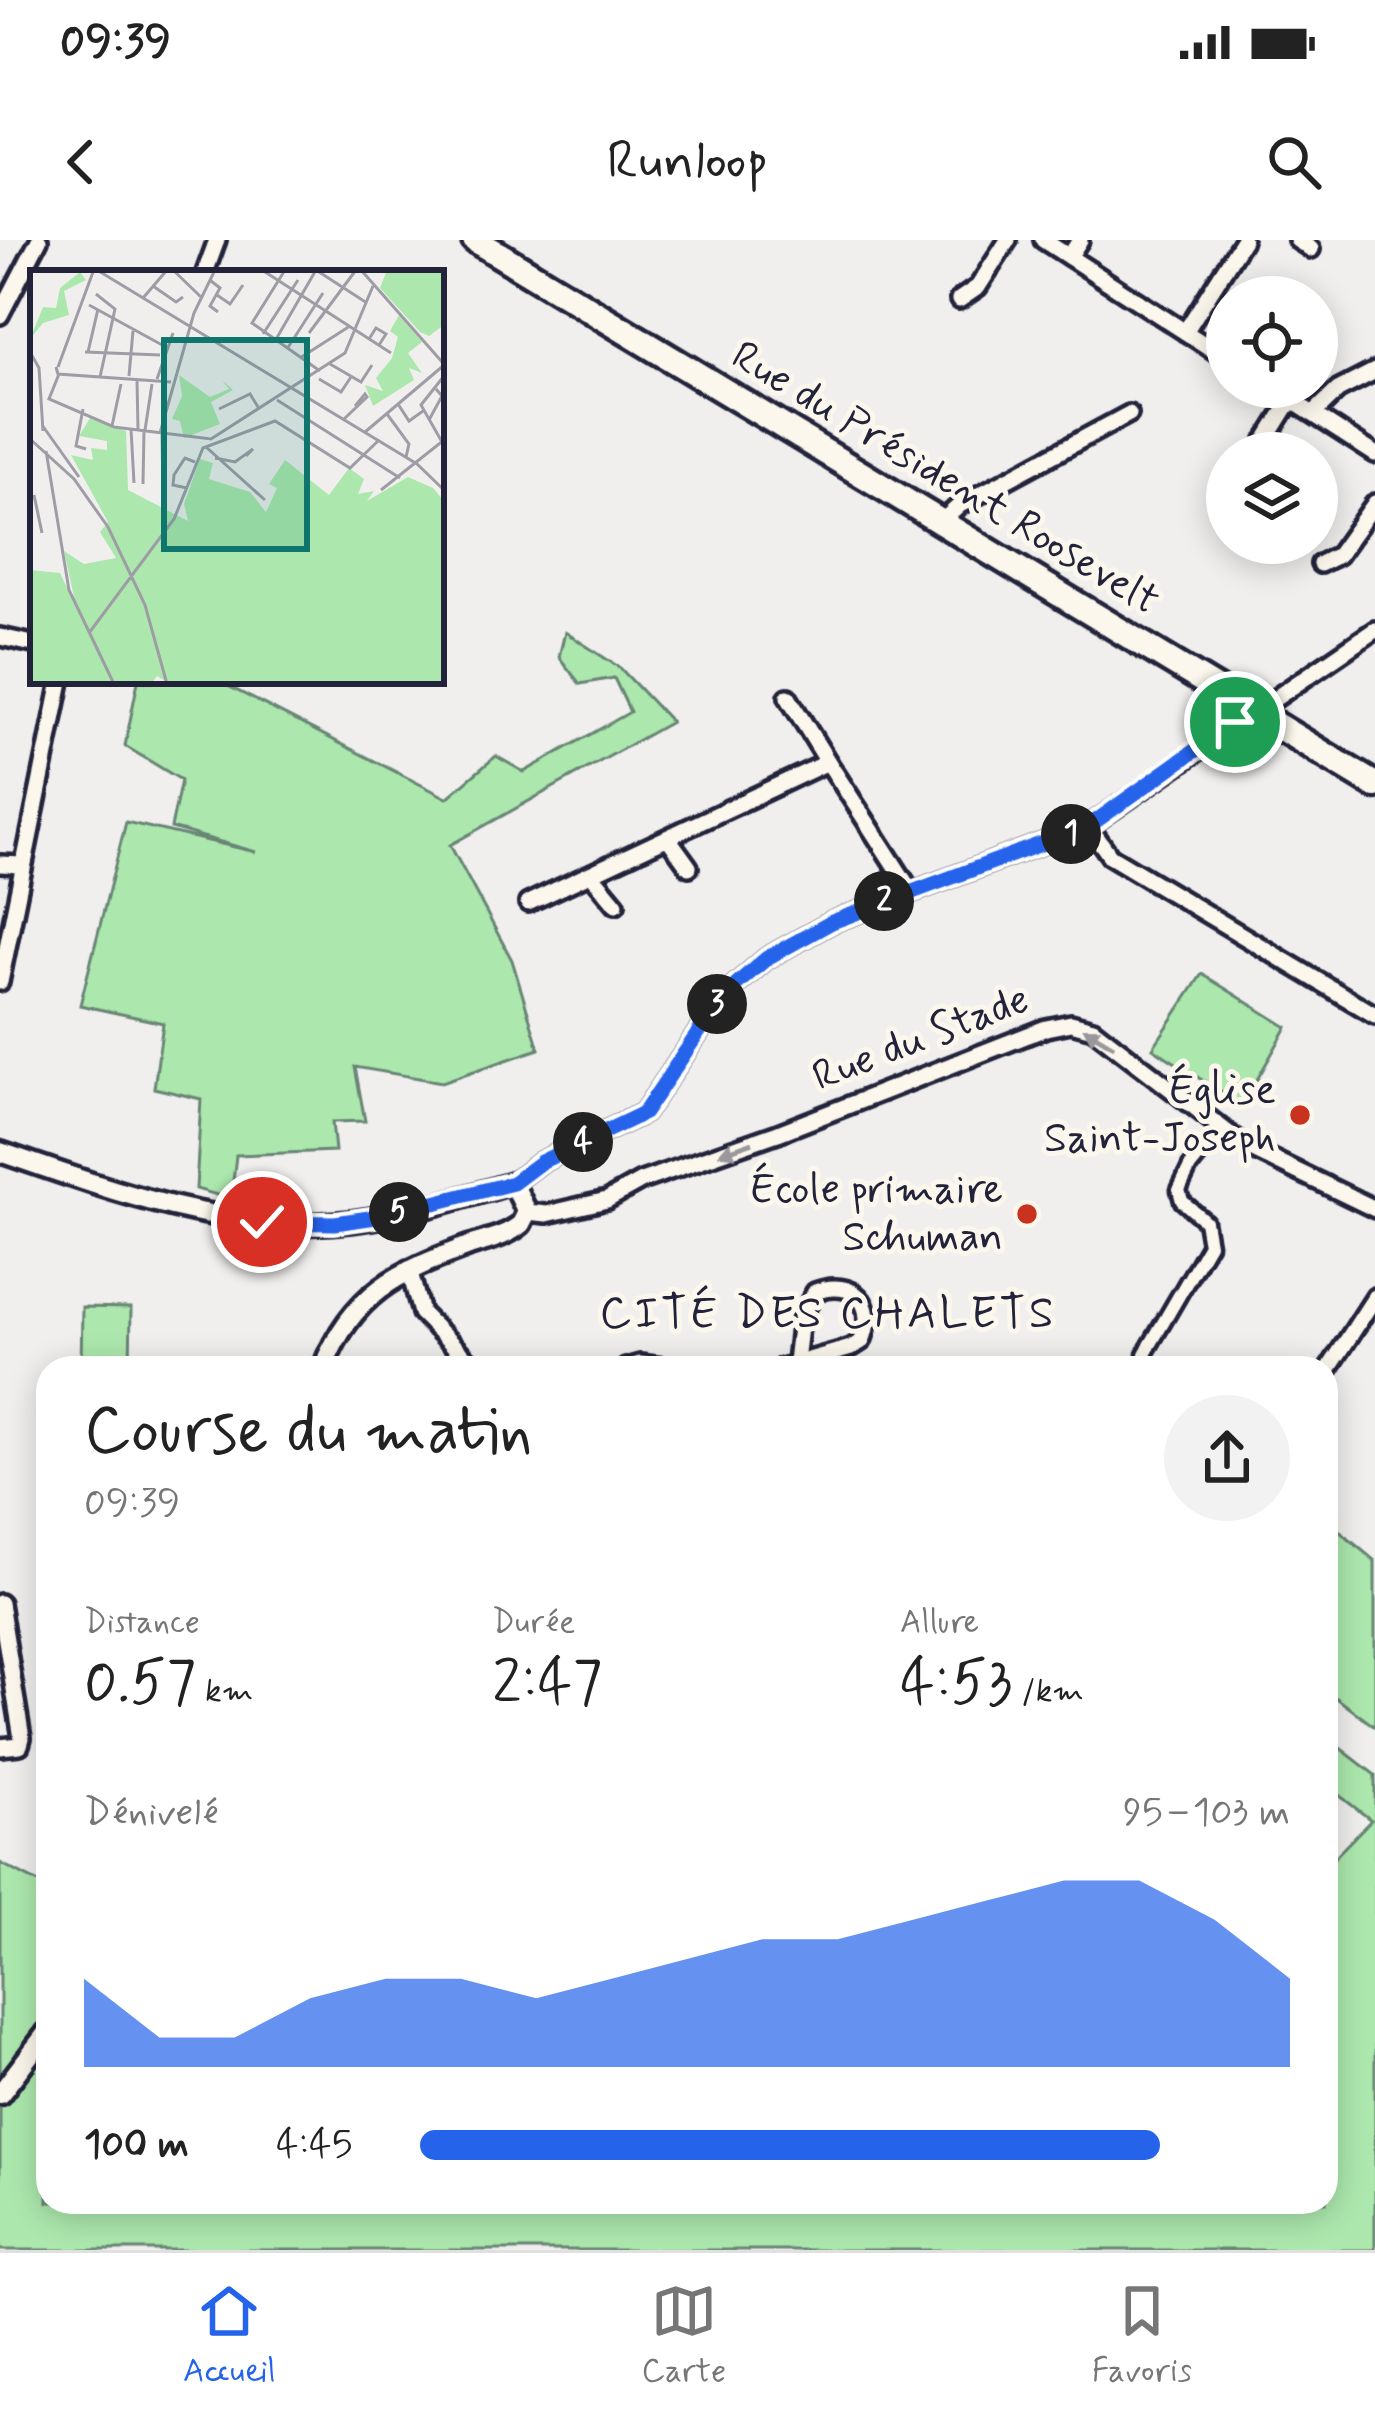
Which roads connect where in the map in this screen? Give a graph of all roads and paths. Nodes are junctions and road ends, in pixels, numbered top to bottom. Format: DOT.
graph roads {
  1 [pos="39,240"];
  2 [pos="217,240"];
  3 [pos="476,240"];
  4 [pos="1008,240"];
  5 [pos="1043,240"];
  6 [pos="1080,240"];
  7 [pos="1243,240"];
  8 [pos="1069,257"];
  9 [pos="206,270"];
  10 [pos="959,300"];
  11 [pos="2,308"];
  12 [pos="1185,332"];
  13 [pos="1206,346"];
  14 [pos="1375,371"];
  15 [pos="1304,408"];
  16 [pos="1129,414"];
  17 [pos="1313,414"];
  18 [pos="1375,454"];
  19 [pos="1375,503"];
  20 [pos="941,522"];
  21 [pos="1338,555"];
  22 [pos="1375,630"];
  23 [pos="0,637"];
  24 [pos="30,643"];
  25 [pos="60,684"];
  26 [pos="788,697"];
  27 [pos="1253,711"];
  28 [pos="828,762"];
  29 [pos="1375,785"];
  30 [pos="1089,826"];
  31 [pos="668,838"];
  32 [pos="0,864"];
  33 [pos="22,865"];
  34 [pos="688,867"];
  35 [pos="592,874"];
  36 [pos="911,891"];
  37 [pos="528,904"];
  38 [pos="616,904"];
  39 [pos="0,982"];
  40 [pos="1375,1015"];
  41 [pos="1222,1128"];
  42 [pos="0,1152"];
  43 [pos="513,1183"];
  44 [pos="1375,1209"];
  45 [pos="526,1212"];
  46 [pos="409,1270"];
  47 [pos="1375,1297"];
  48 [pos="1144,1354"];
  49 [pos="329,1356"];
  50 [pos="464,1356"];
  51 [pos="790,1356"];
  52 [pos="828,1356"];
  53 [pos="1337,1356"];
  54 [pos="0,1603"];
  55 [pos="0,1747"];
  56 [pos="36,2047"];
  57 [pos="0,2094"];
  1 -- 11 [label="street"];
  2 -- 9 [label="street"];
  3 -- 20 [label="main road, Rue du Président Roosevelt"];
  4 -- 10 [label="street"];
  5 -- 8 [label="street"];
  6 -- 8 [label="street"];
  7 -- 12 [label="street"];
  8 -- 12 [label="street"];
  12 -- 13 [label="street"];
  14 -- 17 [label="street"];
  15 -- 17 [label="street"];
  16 -- 20 [label="street"];
  17 -- 18 [label="street"];
  19 -- 21 [label="street"];
  20 -- 27 [label="main road, Rue du Président Roosevelt"];
  22 -- 27 [label="street"];
  23 -- 24 [label="street"];
  25 -- 33 [label="street"];
  26 -- 28 [label="street"];
  27 -- 29 [label="main road, Rue du Président Roosevelt"];
  27 -- 30 [label="street"];
  28 -- 31 [label="street"];
  28 -- 36 [label="street"];
  30 -- 36 [label="street"];
  30 -- 40 [label="street"];
  31 -- 34 [label="street"];
  31 -- 35 [label="street"];
  32 -- 33 [label="street"];
  33 -- 39 [label="street"];
  35 -- 37 [label="street"];
  35 -- 38 [label="street"];
  36 -- 43 [label="street"];
  41 -- 44 [label="street, Rue du Stade"];
  41 -- 45 [label="street, Rue du Stade, one-way"];
  41 -- 48 [label="street"];
  42 -- 43 [label="street"];
  43 -- 45 [label="street"];
  45 -- 46 [label="street"];
  46 -- 49 [label="street"];
  46 -- 50 [label="street"];
  47 -- 53 [label="street"];
  51 -- 52 [label="street"];
  54 -- 55 [label="street"];
  56 -- 57 [label="street"];
}
